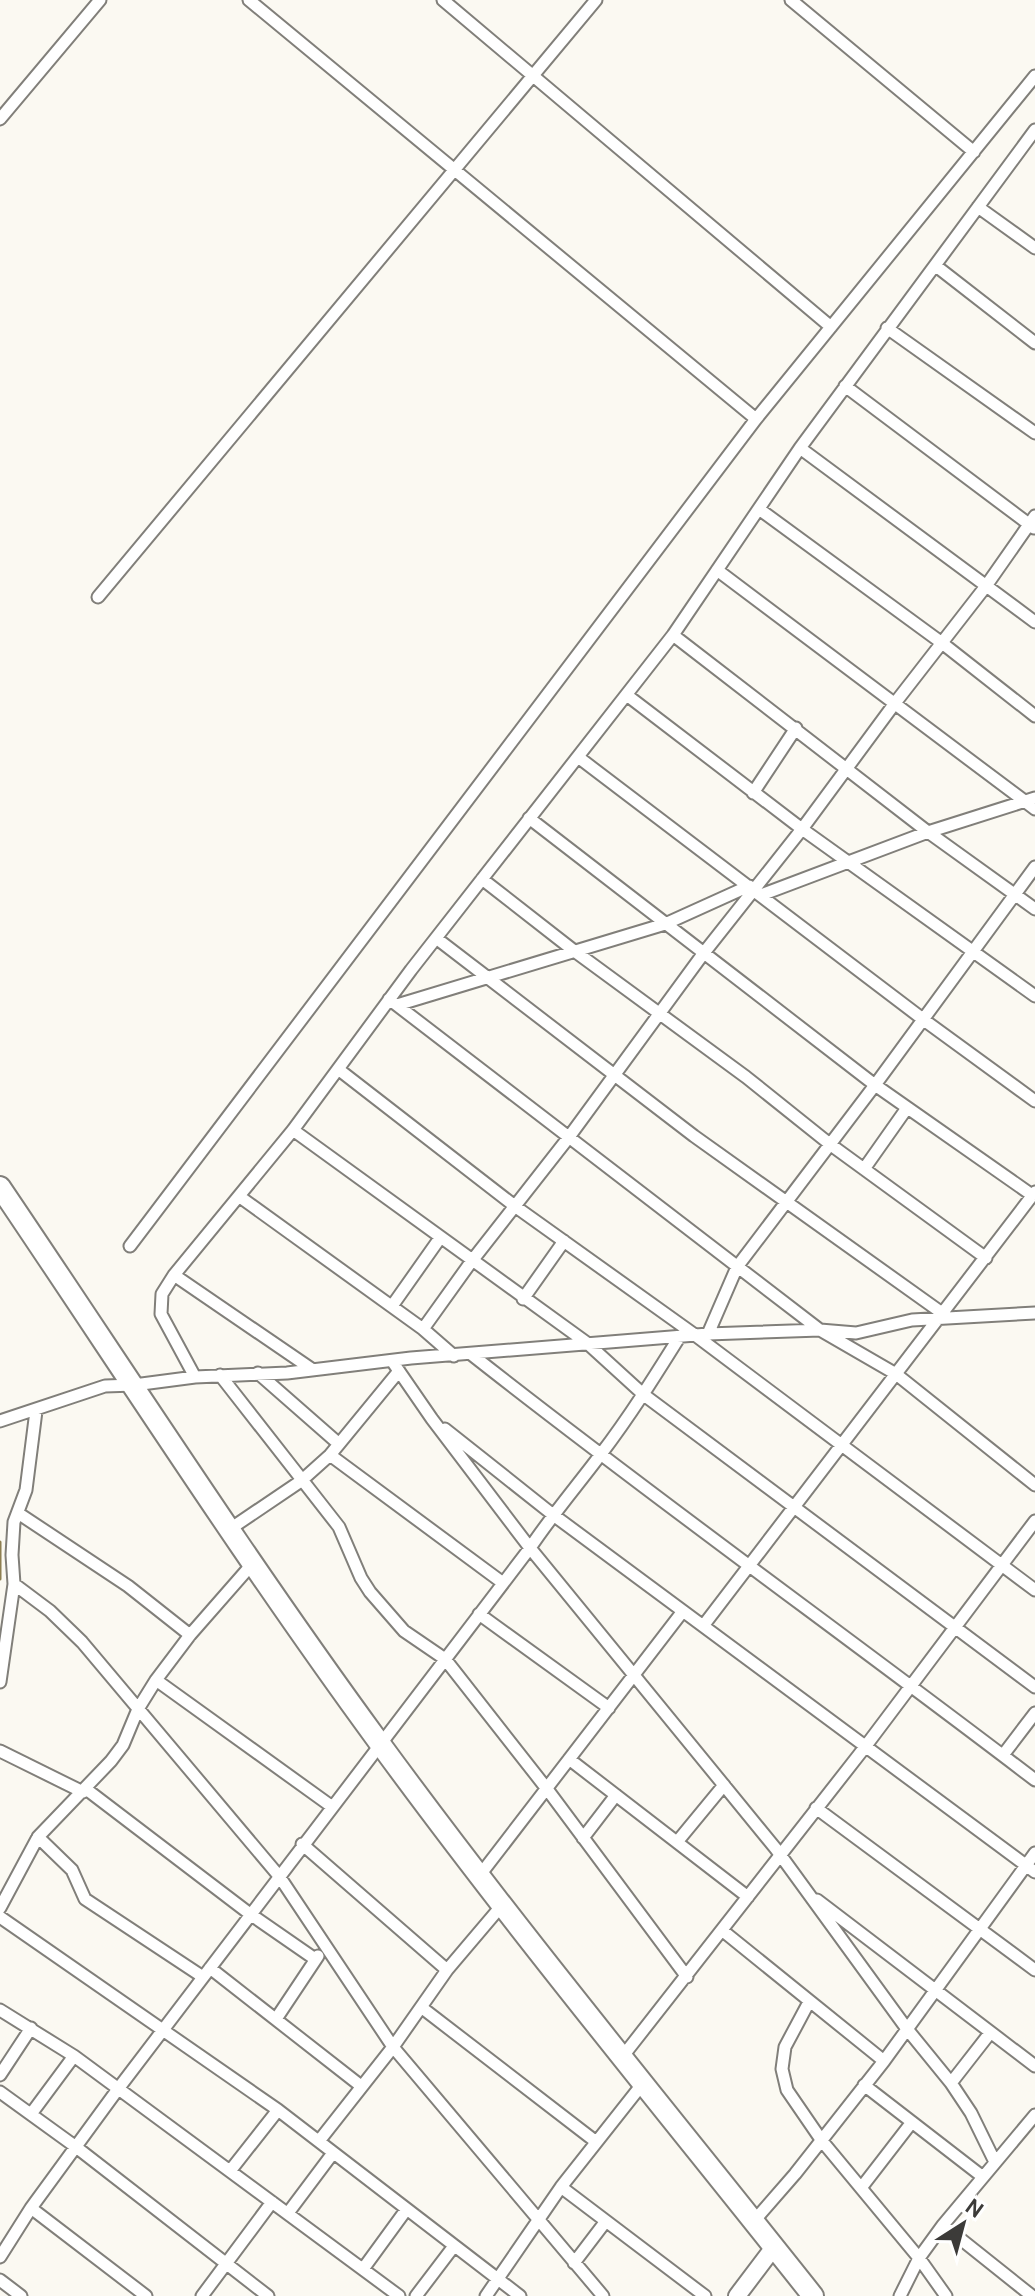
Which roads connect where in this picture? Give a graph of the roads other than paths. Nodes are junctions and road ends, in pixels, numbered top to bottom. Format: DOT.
graph roads {
  1 [pos="100,0"];
  2 [pos="249,0"];
  3 [pos="443,0"];
  4 [pos="596,0"];
  5 [pos="791,0"];
  6 [pos="533,76"];
  7 [pos="1035,76"];
  8 [pos="0,119"];
  9 [pos="1033,138"];
  10 [pos="974,152"];
  11 [pos="454,170"];
  12 [pos="978,207"];
  13 [pos="1035,248"];
  14 [pos="936,266"];
  15 [pos="831,327"];
  16 [pos="887,328"];
  17 [pos="1035,343"];
  18 [pos="845,386"];
  19 [pos="756,419"];
  20 [pos="1035,433"];
  21 [pos="800,448"];
  22 [pos="759,509"];
  23 [pos="1033,523"];
  24 [pos="717,570"];
  25 [pos="986,586"];
  26 [pos="98,597"];
  27 [pos="1035,622"];
  28 [pos="673,635"];
  29 [pos="942,643"];
  30 [pos="628,696"];
  31 [pos="895,703"];
  32 [pos="1035,716"];
  33 [pos="796,728"];
  34 [pos="578,757"];
  35 [pos="846,768"];
  36 [pos="753,793"];
  37 [pos="1030,800"];
  38 [pos="1035,809"];
  39 [pos="529,818"];
  40 [pos="802,829"];
  41 [pos="928,832"];
  42 [pos="849,861"];
  43 [pos="1035,867"];
  44 [pos="482,879"];
  45 [pos="755,890"];
  46 [pos="1014,895"];
  47 [pos="1035,909"];
  48 [pos="665,924"];
  49 [pos="436,938"];
  50 [pos="573,950"];
  51 [pos="972,953"];
  52 [pos="703,954"];
  53 [pos="487,978"];
  54 [pos="1035,996"];
  55 [pos="393,1002"];
  56 [pos="661,1013"];
  57 [pos="924,1020"];
  58 [pos="338,1069"];
  59 [pos="614,1075"];
  60 [pos="875,1085"];
  61 [pos="1035,1101"];
  62 [pos="907,1108"];
  63 [pos="293,1130"];
  64 [pos="569,1137"];
  65 [pos="831,1145"];
  66 [pos="864,1169"];
  67 [pos="0,1187"];
  68 [pos="1034,1194"];
  69 [pos="240,1197"];
  70 [pos="785,1202"];
  71 [pos="516,1207"];
  72 [pos="440,1238"];
  73 [pos="564,1241"];
  74 [pos="130,1246"];
  75 [pos="986,1258"];
  76 [pos="471,1262"];
  77 [pos="737,1267"];
  78 [pos="174,1275"];
  79 [pos="523,1299"];
  80 [pos="392,1306"];
  81 [pos="1035,1313"];
  82 [pos="940,1316"];
  83 [pos="423,1329"];
  84 [pos="820,1330"];
  85 [pos="702,1334"];
  86 [pos="680,1336"];
  87 [pos="587,1343"];
  88 [pos="471,1354"];
  89 [pos="454,1356"];
  90 [pos="396,1366"];
  91 [pos="314,1370"];
  92 [pos="258,1373"];
  93 [pos="896,1374"];
  94 [pos="220,1375"];
  95 [pos="195,1377"];
  96 [pos="134,1385"];
  97 [pos="644,1395"];
  98 [pos="36,1411"];
  99 [pos="432,1419"];
  100 [pos="0,1421"];
  101 [pos="339,1444"];
  102 [pos="841,1446"];
  103 [pos="330,1455"];
  104 [pos="600,1456"];
  105 [pos="301,1481"];
  106 [pos="1035,1485"];
  107 [pos="795,1507"];
  108 [pos="18,1513"];
  109 [pos="552,1514"];
  110 [pos="1035,1521"];
  111 [pos="230,1529"];
  112 [pos="530,1548"];
  113 [pos="253,1563"];
  114 [pos="750,1565"];
  115 [pos="1003,1565"];
  116 [pos="503,1583"];
  117 [pos="14,1584"];
  118 [pos="1035,1590"];
  119 [pos="683,1611"];
  120 [pos="479,1614"];
  121 [pos="703,1626"];
  122 [pos="955,1627"];
  123 [pos="190,1635"];
  124 [pos="445,1659"];
  125 [pos="635,1675"];
  126 [pos="156,1680"];
  127 [pos="0,1682"];
  128 [pos="910,1685"];
  129 [pos="1035,1687"];
  130 [pos="609,1708"];
  131 [pos="138,1709"];
  132 [pos="1035,1713"];
  133 [pos="379,1743"];
  134 [pos="865,1747"];
  135 [pos="0,1751"];
  136 [pos="1003,1755"];
  137 [pos="569,1759"];
  138 [pos="1035,1780"];
  139 [pos="724,1785"];
  140 [pos="547,1789"];
  141 [pos="84,1791"];
  142 [pos="616,1795"];
  143 [pos="331,1806"];
  144 [pos="816,1808"];
  145 [pos="38,1837"];
  146 [pos="583,1838"];
  147 [pos="677,1842"];
  148 [pos="302,1844"];
  149 [pos="1035,1853"];
  150 [pos="780,1856"];
  151 [pos="1030,1869"];
  152 [pos="480,1875"];
  153 [pos="279,1876"];
  154 [pos="807,1892"];
  155 [pos="748,1897"];
  156 [pos="503,1904"];
  157 [pos="0,1908"];
  158 [pos="250,1914"];
  159 [pos="0,1917"];
  160 [pos="979,1929"];
  161 [pos="723,1931"];
  162 [pos="326,1946"];
  163 [pos="315,1959"];
  164 [pos="447,1970"];
  165 [pos="1035,1970"];
  166 [pos="206,1972"];
  167 [pos="687,1977"];
  168 [pos="935,1991"];
  169 [pos="809,2002"];
  170 [pos="421,2007"];
  171 [pos="0,2010"];
  172 [pos="276,2019"];
  173 [pos="31,2028"];
  174 [pos="907,2029"];
  175 [pos="162,2031"];
  176 [pos="990,2033"];
  177 [pos="393,2047"];
  178 [pos="74,2056"];
  179 [pos="623,2056"];
  180 [pos="884,2061"];
  181 [pos="1035,2066"];
  182 [pos="0,2075"];
  183 [pos="644,2082"];
  184 [pos="951,2083"];
  185 [pos="864,2085"];
  186 [pos="361,2086"];
  187 [pos="118,2089"];
  188 [pos="0,2092"];
  189 [pos="278,2110"];
  190 [pos="31,2114"];
  191 [pos="1035,2115"];
  192 [pos="912,2122"];
  193 [pos="319,2141"];
  194 [pos="595,2141"];
  195 [pos="822,2141"];
  196 [pos="76,2147"];
  197 [pos="333,2153"];
  198 [pos="995,2162"];
  199 [pos="230,2171"];
  200 [pos="983,2177"];
  201 [pos="561,2187"];
  202 [pos="861,2188"];
  203 [pos="272,2202"];
  204 [pos="31,2208"];
  205 [pos="406,2210"];
  206 [pos="288,2213"];
  207 [pos="536,2220"];
  208 [pos="606,2221"];
  209 [pos="754,2221"];
  210 [pos="943,2225"];
  211 [pos="454,2246"];
  212 [pos="774,2247"];
  213 [pos="0,2257"];
  214 [pos="919,2258"];
  215 [pos="574,2263"];
  216 [pos="226,2265"];
  217 [pos="363,2269"];
  218 [pos="497,2279"];
  219 [pos="0,2280"];
  220 [pos="1033,2295"];
  221 [pos="21,2296"];
  222 [pos="146,2296"];
  223 [pos="202,2296"];
  224 [pos="268,2296"];
  225 [pos="399,2296"];
  226 [pos="416,2296"];
  227 [pos="486,2296"];
  228 [pos="520,2296"];
  229 [pos="603,2296"];
  230 [pos="705,2296"];
  231 [pos="737,2296"];
  232 [pos="813,2296"];
  233 [pos="900,2296"];
  234 [pos="946,2296"];
  1 -- 8 [label="street"];
  2 -- 11 [label="street"];
  3 -- 6 [label="street"];
  4 -- 6 [label="street"];
  5 -- 10 [label="street"];
  6 -- 11 [label="street"];
  6 -- 15 [label="street"];
  7 -- 10 [label="street"];
  9 -- 12 [label="street"];
  10 -- 15 [label="street"];
  11 -- 19 [label="street"];
  11 -- 26 [label="street"];
  12 -- 13 [label="street"];
  12 -- 14 [label="street"];
  14 -- 16 [label="street"];
  14 -- 17 [label="street"];
  15 -- 19 [label="street"];
  16 -- 18 [label="street"];
  16 -- 20 [label="street"];
  18 -- 21 [label="street"];
  18 -- 23 [label="street"];
  19 -- 74 [label="street"];
  21 -- 22 [label="street"];
  21 -- 25 [label="street"];
  22 -- 24 [label="street"];
  22 -- 29 [label="street"];
  23 -- 25 [label="street"];
  24 -- 28 [label="street"];
  24 -- 31 [label="street"];
  25 -- 27 [label="street"];
  25 -- 29 [label="street"];
  28 -- 30 [label="street"];
  28 -- 33 [label="street"];
  29 -- 31 [label="street"];
  29 -- 32 [label="street"];
  30 -- 34 [label="street"];
  30 -- 36 [label="street"];
  31 -- 35 [label="street"];
  31 -- 37 [label="street"];
  33 -- 35 [label="street"];
  33 -- 36 [label="street"];
  34 -- 39 [label="street"];
  34 -- 45 [label="street"];
  35 -- 40 [label="street"];
  35 -- 41 [label="street"];
  36 -- 40 [label="street"];
  37 -- 38 [label="street"];
  37 -- 41 [label="street"];
  39 -- 44 [label="street"];
  39 -- 48 [label="street"];
  40 -- 42 [label="street"];
  40 -- 45 [label="street"];
  41 -- 42 [label="street"];
  41 -- 46 [label="street"];
  42 -- 45 [label="street"];
  42 -- 51 [label="street"];
  43 -- 46 [label="street"];
  44 -- 49 [label="street"];
  44 -- 50 [label="street"];
  45 -- 48 [label="street"];
  45 -- 52 [label="street"];
  45 -- 57 [label="street"];
  46 -- 47 [label="street"];
  46 -- 51 [label="street"];
  48 -- 50 [label="street"];
  48 -- 52 [label="street"];
  49 -- 53 [label="street"];
  49 -- 55 [label="street"];
  50 -- 53 [label="street"];
  50 -- 56 [label="street"];
  51 -- 54 [label="street"];
  51 -- 57 [label="street"];
  52 -- 56 [label="street"];
  52 -- 60 [label="street"];
  53 -- 55 [label="street"];
  53 -- 59 [label="street"];
  55 -- 58 [label="street"];
  55 -- 64 [label="street"];
  56 -- 59 [label="street"];
  56 -- 65 [label="street"];
  57 -- 60 [label="street"];
  57 -- 61 [label="street"];
  58 -- 63 [label="street"];
  58 -- 71 [label="street"];
  59 -- 64 [label="street"];
  59 -- 70 [label="street"];
  60 -- 62 [label="street"];
  60 -- 65 [label="street"];
  62 -- 66 [label="street"];
  62 -- 68 [label="street"];
  63 -- 69 [label="street"];
  63 -- 72 [label="street"];
  64 -- 71 [label="street"];
  64 -- 77 [label="street"];
  65 -- 66 [label="street"];
  65 -- 70 [label="street"];
  66 -- 75 [label="street"];
  67 -- 96 [label="highway"];
  68 -- 75 [label="street"];
  69 -- 78 [label="street"];
  69 -- 80 [label="street"];
  70 -- 77 [label="street"];
  70 -- 82 [label="street"];
  71 -- 73 [label="street"];
  71 -- 76 [label="street"];
  72 -- 76 [label="street"];
  72 -- 80 [label="street"];
  73 -- 79 [label="street"];
  73 -- 85 [label="street"];
  75 -- 82 [label="street"];
  76 -- 79 [label="street"];
  76 -- 83 [label="street"];
  77 -- 84 [label="street"];
  77 -- 85 [label="street"];
  78 -- 91 [label="street"];
  78 -- 95 [label="street"];
  79 -- 87 [label="street"];
  80 -- 83 [label="street"];
  81 -- 82 [label="street"];
  82 -- 84 [label="street"];
  82 -- 93 [label="street"];
  83 -- 89 [label="street"];
  84 -- 85 [label="street"];
  84 -- 93 [label="street"];
  85 -- 86 [label="street"];
  85 -- 102 [label="street"];
  86 -- 87 [label="street"];
  86 -- 97 [label="street"];
  87 -- 88 [label="street"];
  87 -- 97 [label="street"];
  88 -- 89 [label="street"];
  88 -- 104 [label="street"];
  89 -- 90 [label="street"];
  90 -- 91 [label="street"];
  90 -- 99 [label="street"];
  90 -- 101 [label="street"];
  91 -- 92 [label="street"];
  92 -- 94 [label="street"];
  92 -- 101 [label="street"];
  93 -- 102 [label="street"];
  93 -- 106 [label="street"];
  94 -- 95 [label="street"];
  94 -- 105 [label="street"];
  95 -- 96 [label="street"];
  96 -- 98 [label="street"];
  96 -- 111 [label="highway"];
  97 -- 104 [label="street"];
  97 -- 107 [label="street"];
  98 -- 100 [label="street"];
  98 -- 108 [label="street"];
  99 -- 109 [label="street"];
  99 -- 112 [label="street"];
  101 -- 103 [label="street"];
  102 -- 107 [label="street"];
  102 -- 115 [label="street"];
  103 -- 105 [label="street"];
  103 -- 116 [label="street"];
  104 -- 109 [label="street"];
  104 -- 114 [label="street"];
  105 -- 111 [label="street"];
  105 -- 124 [label="street"];
  107 -- 114 [label="street"];
  107 -- 122 [label="street"];
  108 -- 117 [label="street"];
  108 -- 123 [label="street"];
  109 -- 112 [label="street"];
  109 -- 119 [label="street"];
  110 -- 115 [label="street"];
  111 -- 113 [label="highway"];
  112 -- 116 [label="street"];
  112 -- 125 [label="street"];
  113 -- 123 [label="street"];
  113 -- 133 [label="highway"];
  114 -- 121 [label="street"];
  114 -- 128 [label="street"];
  115 -- 118 [label="street"];
  115 -- 122 [label="street"];
  116 -- 120 [label="street"];
  117 -- 127 [label="street"];
  117 -- 131 [label="street"];
  119 -- 121 [label="street"];
  119 -- 125 [label="street"];
  120 -- 124 [label="street"];
  120 -- 130 [label="street"];
  121 -- 134 [label="street"];
  122 -- 128 [label="street"];
  122 -- 129 [label="street"];
  123 -- 126 [label="street"];
  124 -- 133 [label="street"];
  124 -- 140 [label="street"];
  125 -- 130 [label="street"];
  125 -- 139 [label="street"];
  126 -- 131 [label="street"];
  126 -- 143 [label="street"];
  128 -- 134 [label="street"];
  128 -- 136 [label="street"];
  130 -- 137 [label="street"];
  131 -- 141 [label="street"];
  131 -- 153 [label="street"];
  132 -- 136 [label="street"];
  133 -- 143 [label="street"];
  133 -- 152 [label="highway"];
  134 -- 144 [label="street"];
  134 -- 151 [label="street"];
  135 -- 141 [label="street"];
  136 -- 138 [label="street"];
  137 -- 140 [label="street"];
  137 -- 142 [label="street"];
  139 -- 147 [label="street"];
  139 -- 150 [label="street"];
  140 -- 146 [label="street"];
  140 -- 152 [label="street"];
  141 -- 145 [label="street"];
  141 -- 158 [label="street"];
  142 -- 146 [label="street"];
  142 -- 147 [label="street"];
  143 -- 148 [label="street"];
  144 -- 150 [label="street"];
  144 -- 160 [label="street"];
  145 -- 157 [label="street"];
  145 -- 166 [label="street"];
  146 -- 167 [label="street"];
  147 -- 155 [label="street"];
  148 -- 153 [label="street"];
  148 -- 164 [label="street"];
  149 -- 151 [label="street"];
  150 -- 154 [label="street"];
  150 -- 155 [label="street"];
  151 -- 160 [label="street"];
  152 -- 156 [label="highway"];
  153 -- 158 [label="street"];
  153 -- 162 [label="street"];
  154 -- 168 [label="street"];
  154 -- 174 [label="street"];
  155 -- 161 [label="street"];
  156 -- 164 [label="street"];
  156 -- 179 [label="highway"];
  158 -- 163 [label="street"];
  158 -- 166 [label="street"];
  159 -- 175 [label="street"];
  160 -- 165 [label="street"];
  160 -- 168 [label="street"];
  161 -- 167 [label="street"];
  161 -- 169 [label="street"];
  162 -- 163 [label="street"];
  162 -- 177 [label="street"];
  163 -- 172 [label="street"];
  164 -- 170 [label="street"];
  166 -- 172 [label="street"];
  166 -- 175 [label="street"];
  167 -- 179 [label="street"];
  168 -- 174 [label="street"];
  168 -- 176 [label="street"];
  169 -- 180 [label="street"];
  169 -- 195 [label="street"];
  170 -- 177 [label="street"];
  170 -- 194 [label="street"];
  171 -- 173 [label="street"];
  172 -- 186 [label="street"];
  173 -- 178 [label="street"];
  173 -- 182 [label="street"];
  174 -- 180 [label="street"];
  174 -- 184 [label="street"];
  175 -- 187 [label="street"];
  175 -- 189 [label="street"];
  176 -- 181 [label="street"];
  176 -- 184 [label="street"];
  177 -- 186 [label="street"];
  177 -- 207 [label="street"];
  178 -- 187 [label="street"];
  178 -- 190 [label="street"];
  179 -- 183 [label="highway"];
  180 -- 185 [label="street"];
  183 -- 194 [label="street"];
  183 -- 209 [label="highway"];
  184 -- 198 [label="street"];
  185 -- 192 [label="street"];
  185 -- 195 [label="street"];
  186 -- 193 [label="street"];
  187 -- 196 [label="street"];
  187 -- 199 [label="street"];
  188 -- 190 [label="street"];
  189 -- 193 [label="street"];
  189 -- 199 [label="street"];
  190 -- 196 [label="street"];
  191 -- 198 [label="street"];
  192 -- 200 [label="street"];
  192 -- 202 [label="street"];
  193 -- 197 [label="street"];
  194 -- 201 [label="street"];
  195 -- 202 [label="street"];
  195 -- 209 [label="street"];
  196 -- 204 [label="street"];
  196 -- 216 [label="street"];
  197 -- 205 [label="street"];
  197 -- 206 [label="street"];
  198 -- 200 [label="street"];
  199 -- 203 [label="street"];
  200 -- 210 [label="street"];
  201 -- 207 [label="street"];
  201 -- 208 [label="street"];
  202 -- 214 [label="street"];
  203 -- 206 [label="street"];
  203 -- 216 [label="street"];
  204 -- 213 [label="street"];
  204 -- 222 [label="street"];
  205 -- 211 [label="street"];
  205 -- 217 [label="street"];
  206 -- 217 [label="street"];
  207 -- 215 [label="street"];
  207 -- 218 [label="street"];
  208 -- 215 [label="street"];
  208 -- 230 [label="street"];
  209 -- 212 [label="highway"];
  210 -- 214 [label="street"];
  210 -- 220 [label="street"];
  211 -- 218 [label="street"];
  211 -- 226 [label="street"];
  212 -- 231 [label="street"];
  212 -- 232 [label="highway"];
  214 -- 233 [label="street"];
  214 -- 234 [label="street"];
  215 -- 229 [label="street"];
  216 -- 223 [label="street"];
  216 -- 224 [label="street"];
  217 -- 225 [label="street"];
  218 -- 227 [label="street"];
  218 -- 228 [label="street"];
  219 -- 221 [label="street"];
}
